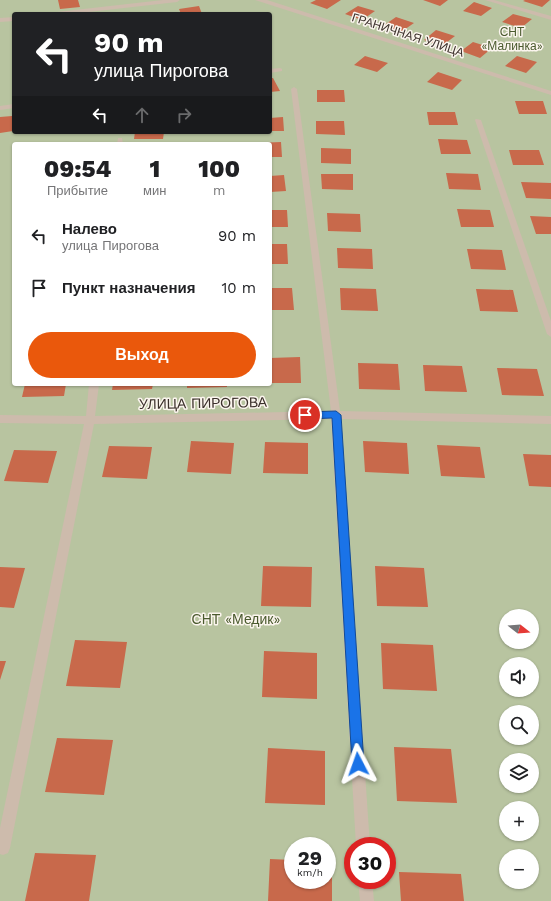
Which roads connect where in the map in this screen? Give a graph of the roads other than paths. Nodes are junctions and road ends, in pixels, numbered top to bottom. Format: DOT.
graph roads {
  1 [pos="177,0"];
  2 [pos="258,0"];
  3 [pos="488,0"];
  4 [pos="74,12"];
  5 [pos="551,18"];
  6 [pos="12,19"];
  7 [pos="0,20"];
  8 [pos="280,70"];
  9 [pos="272,71"];
  10 [pos="294,89"];
  11 [pos="551,93"];
  12 [pos="12,106"];
  13 [pos="0,108"];
  14 [pos="478,120"];
  15 [pos="551,334"];
  16 [pos="94,386"];
  17 [pos="336,415"];
  18 [pos="0,419"];
  19 [pos="90,420"];
  20 [pos="551,420"];
  21 [pos="362,837"];
  22 [pos="3,848"];
  23 [pos="365,889"];
  24 [pos="366,901"];
  1 -- 4 [label="street"];
  2 -- 11 [label="street, ГРАНИЧНАЯ УЛИЦА"];
  3 -- 5 [label="street"];
  6 -- 7 [label="street"];
  8 -- 9 [label="street"];
  10 -- 17 [label="street"];
  12 -- 13 [label="street"];
  14 -- 15 [label="street"];
  16 -- 19 [label="street"];
  17 -- 19 [label="street, УЛИЦА ПИРОГОВА"];
  17 -- 20 [label="street, УЛИЦА ПИРОГОВА"];
  17 -- 21 [label="street"];
  18 -- 19 [label="street, УЛИЦА ПИРОГОВА"];
  19 -- 22 [label="street"];
  23 -- 24 [label="street"];
}
